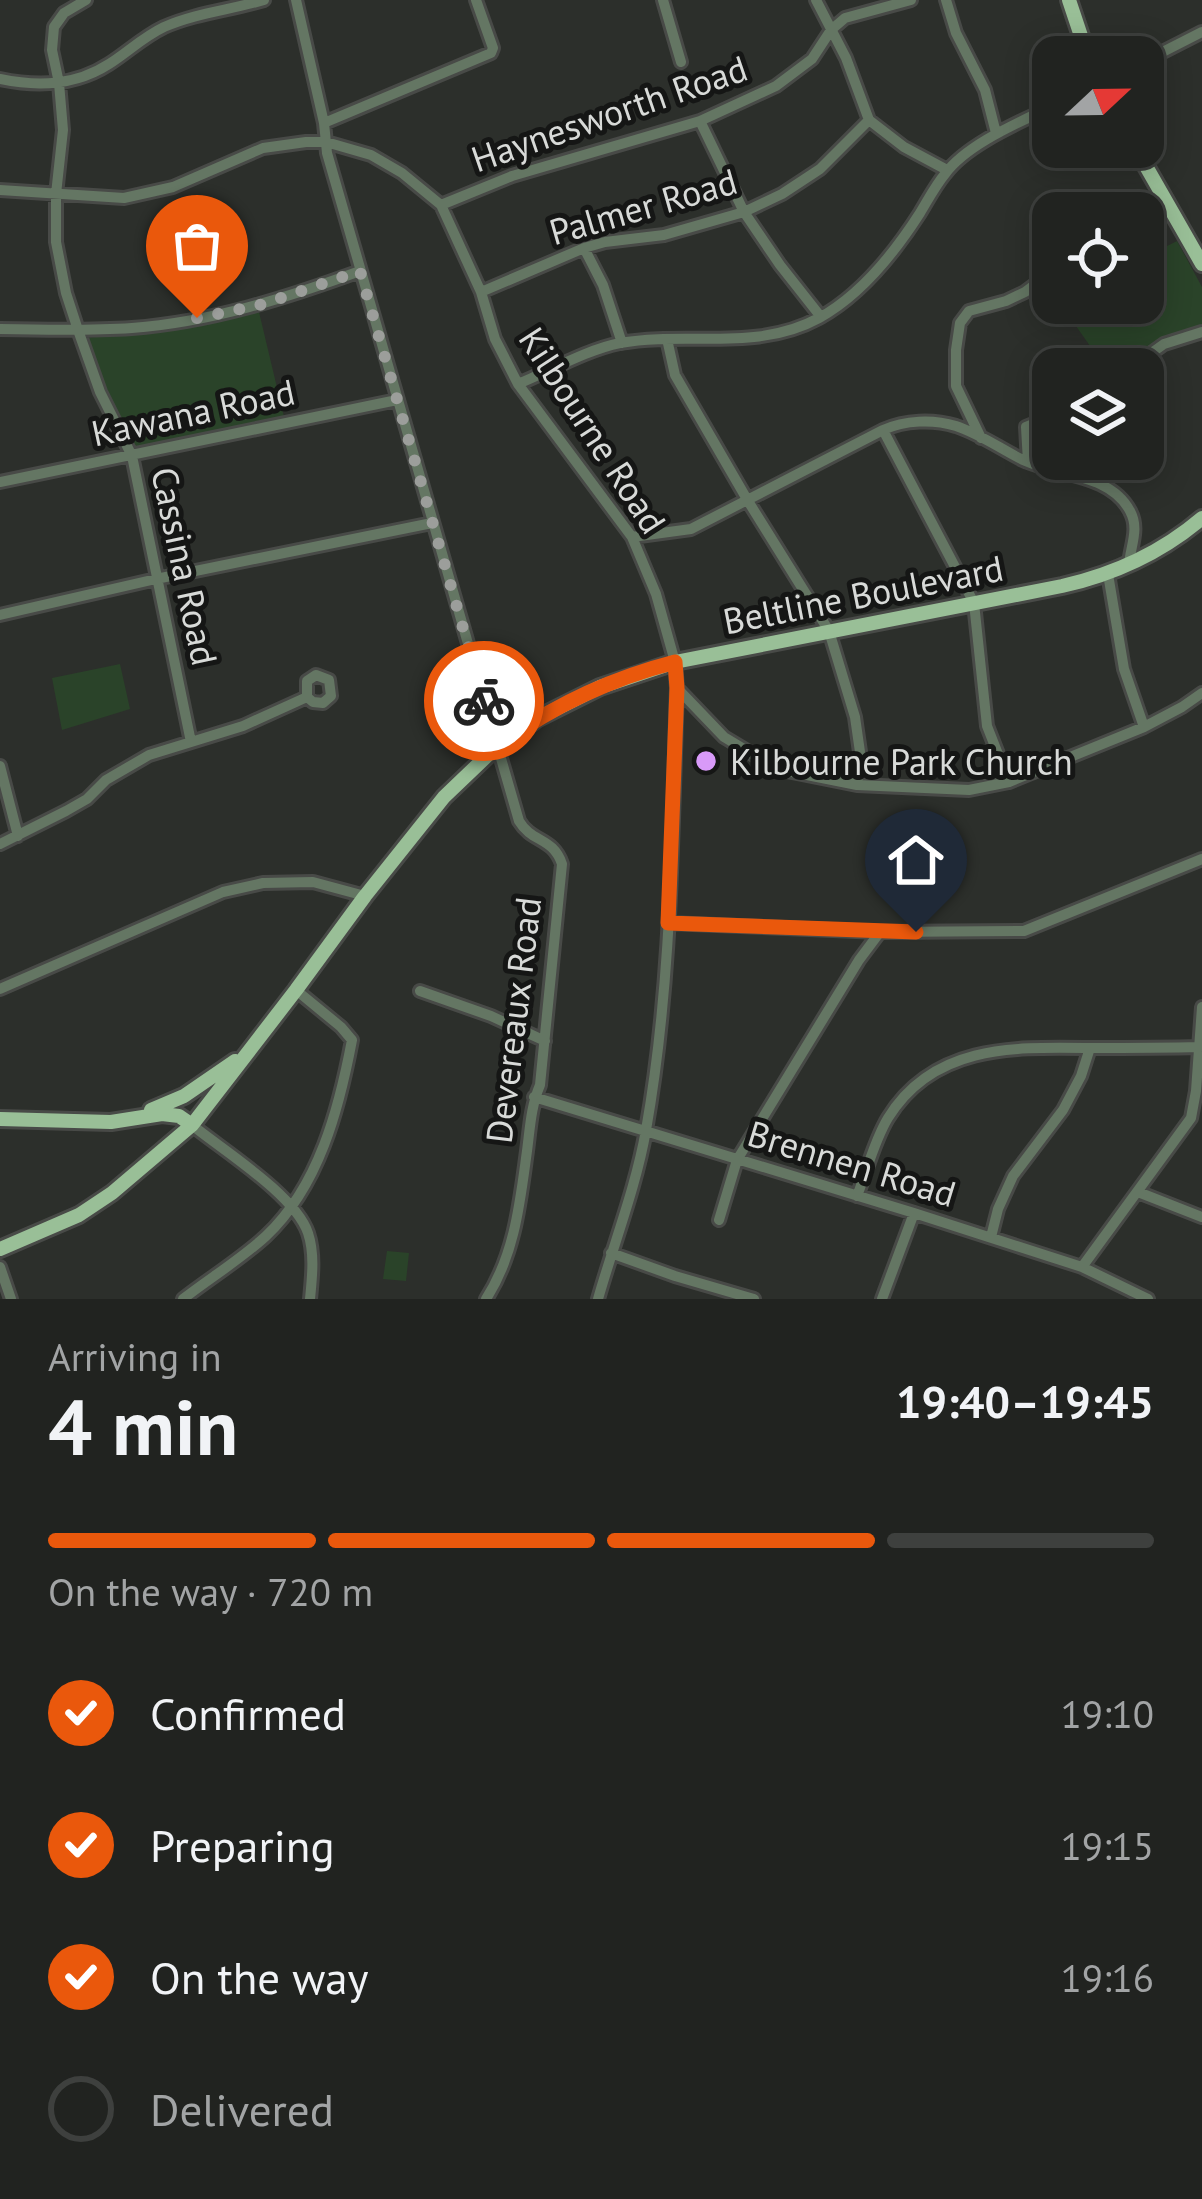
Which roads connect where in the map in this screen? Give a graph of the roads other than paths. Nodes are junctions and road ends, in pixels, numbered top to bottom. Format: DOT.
graph roads {
  1 [pos="86,0"];
  2 [pos="264,0"];
  3 [pos="296,0"];
  4 [pos="476,0"];
  5 [pos="663,0"];
  6 [pos="816,0"];
  7 [pos="910,0"];
  8 [pos="946,0"];
  9 [pos="1069,0"];
  10 [pos="831,30"];
  11 [pos="1202,32"];
  12 [pos="1081,36"];
  13 [pos="1164,51"];
  14 [pos="681,62"];
  15 [pos="0,79"];
  16 [pos="59,83"];
  17 [pos="1032,116"];
  18 [pos="869,120"];
  19 [pos="700,121"];
  20 [pos="324,123"];
  21 [pos="996,133"];
  22 [pos="326,142"];
  23 [pos="1148,168"];
  24 [pos="947,170"];
  25 [pos="0,190"];
  26 [pos="56,194"];
  27 [pos="1168,203"];
  28 [pos="1164,204"];
  29 [pos="441,205"];
  30 [pos="744,212"];
  31 [pos="584,248"];
  32 [pos="1202,264"];
  33 [pos="360,271"];
  34 [pos="1032,287"];
  35 [pos="481,292"];
  36 [pos="821,317"];
  37 [pos="0,329"];
  38 [pos="77,330"];
  39 [pos="1202,332"];
  40 [pos="667,339"];
  41 [pos="622,343"];
  42 [pos="1158,348"];
  43 [pos="518,385"];
  44 [pos="398,400"];
  45 [pos="1032,425"];
  46 [pos="883,430"];
  47 [pos="981,438"];
  48 [pos="132,456"];
  49 [pos="1028,462"];
  50 [pos="0,482"];
  51 [pos="748,501"];
  52 [pos="432,523"];
  53 [pos="1200,523"];
  54 [pos="632,537"];
  55 [pos="1129,565"];
  56 [pos="1108,574"];
  57 [pos="156,579"];
  58 [pos="974,602"];
  59 [pos="0,615"];
  60 [pos="829,632"];
  61 [pos="675,662"];
  62 [pos="677,688"];
  63 [pos="1202,693"];
  64 [pos="307,697"];
  65 [pos="1144,727"];
  66 [pos="191,742"];
  67 [pos="497,747"];
  68 [pos="0,766"];
  69 [pos="1009,782"];
  70 [pos="857,785"];
  71 [pos="18,836"];
  72 [pos="0,844"];
  73 [pos="1202,859"];
  74 [pos="364,896"];
  75 [pos="668,923"];
  76 [pos="880,932"];
  77 [pos="0,988"];
  78 [pos="296,990"];
  79 [pos="420,991"];
  80 [pos="1202,1006"];
  81 [pos="545,1041"];
  82 [pos="1199,1047"];
  83 [pos="1090,1048"];
  84 [pos="251,1049"];
  85 [pos="1199,1092"];
  86 [pos="534,1097"];
  87 [pos="136,1118"];
  88 [pos="0,1119"];
  89 [pos="192,1125"];
  90 [pos="646,1132"];
  91 [pos="737,1160"];
  92 [pos="1138,1192"];
  93 [pos="857,1196"];
  94 [pos="292,1205"];
  95 [pos="914,1213"];
  96 [pos="1202,1217"];
  97 [pos="719,1220"];
  98 [pos="991,1238"];
  99 [pos="0,1249"];
  100 [pos="611,1253"];
  101 [pos="0,1267"];
  102 [pos="1082,1267"];
  103 [pos="1119,1285"];
  104 [pos="731,1296"];
  105 [pos="11,1299"];
  106 [pos="183,1299"];
  107 [pos="310,1299"];
  108 [pos="487,1299"];
  109 [pos="598,1299"];
  110 [pos="754,1299"];
  111 [pos="882,1299"];
  112 [pos="1113,1299"];
  113 [pos="1148,1299"];
  1 -- 16 [label="street, Cassina Road"];
  2 -- 16 [label="street"];
  3 -- 20 [label="street, Devereaux Road"];
  4 -- 20 [label="street"];
  5 -- 14 [label="street"];
  6 -- 10 [label="street"];
  7 -- 10 [label="street, Haynesworth Road"];
  8 -- 21 [label="street"];
  9 -- 12 [label="main road"];
  10 -- 18 [label="street"];
  10 -- 19 [label="street, Haynesworth Road"];
  11 -- 13 [label="street"];
  15 -- 16 [label="street"];
  16 -- 26 [label="street, Cassina Road"];
  17 -- 21 [label="street"];
  18 -- 24 [label="street"];
  18 -- 30 [label="street, Palmer Road"];
  19 -- 29 [label="street, Haynesworth Road"];
  19 -- 30 [label="street"];
  20 -- 22 [label="street, Devereaux Road"];
  21 -- 24 [label="street"];
  22 -- 26 [label="street, Kilbourne Road"];
  22 -- 29 [label="street, Kilbourne Road"];
  22 -- 33 [label="street, Devereaux Road"];
  23 -- 27 [label="main road"];
  24 -- 36 [label="street"];
  25 -- 26 [label="street, Kilbourne Road"];
  26 -- 38 [label="street, Cassina Road"];
  27 -- 28 [label="street"];
  27 -- 32 [label="main road"];
  29 -- 35 [label="street, Kilbourne Road"];
  30 -- 31 [label="street, Palmer Road"];
  30 -- 36 [label="street"];
  31 -- 35 [label="street, Palmer Road"];
  31 -- 41 [label="street"];
  33 -- 38 [label="street"];
  33 -- 44 [label="street, Devereaux Road"];
  34 -- 47 [label="street"];
  35 -- 43 [label="street, Kilbourne Road"];
  36 -- 40 [label="street"];
  37 -- 38 [label="street"];
  38 -- 48 [label="street, Cassina Road"];
  39 -- 42 [label="street"];
  40 -- 41 [label="street"];
  40 -- 51 [label="street"];
  41 -- 43 [label="street"];
  43 -- 54 [label="street, Kilbourne Road"];
  44 -- 48 [label="street, Kawana Road"];
  44 -- 52 [label="street, Devereaux Road"];
  45 -- 49 [label="street"];
  46 -- 47 [label="street"];
  46 -- 51 [label="street"];
  46 -- 58 [label="street"];
  47 -- 49 [label="street"];
  48 -- 50 [label="street, Kawana Road"];
  48 -- 57 [label="street, Cassina Road"];
  49 -- 55 [label="street"];
  51 -- 54 [label="street"];
  51 -- 60 [label="street"];
  52 -- 57 [label="street"];
  52 -- 67 [label="street, Devereaux Road"];
  53 -- 55 [label="main road, Beltline Boulevard"];
  54 -- 61 [label="street, Kilbourne Road"];
  55 -- 56 [label="main road, Beltline Boulevard"];
  56 -- 58 [label="main road, Beltline Boulevard"];
  56 -- 65 [label="street"];
  57 -- 59 [label="street"];
  57 -- 66 [label="street, Cassina Road"];
  58 -- 60 [label="main road, Beltline Boulevard"];
  58 -- 69 [label="street"];
  60 -- 61 [label="main road, Beltline Boulevard"];
  60 -- 70 [label="street"];
  61 -- 62 [label="street, Kilbourne Road"];
  61 -- 67 [label="main road, Beltline Boulevard"];
  62 -- 70 [label="street"];
  62 -- 75 [label="street, Kilbourne Road"];
  63 -- 65 [label="street"];
  64 -- 66 [label="street"];
  65 -- 69 [label="street"];
  66 -- 71 [label="street"];
  67 -- 74 [label="main road, Beltline Boulevard"];
  67 -- 81 [label="street, Devereaux Road"];
  68 -- 71 [label="street"];
  69 -- 70 [label="street"];
  71 -- 72 [label="street"];
  73 -- 76 [label="street"];
  74 -- 77 [label="street"];
  74 -- 78 [label="main road, Beltline Boulevard"];
  75 -- 76 [label="street"];
  75 -- 90 [label="street, Kilbourne Road"];
  76 -- 91 [label="street"];
  78 -- 84 [label="main road, Beltline Boulevard"];
  78 -- 94 [label="street"];
  79 -- 81 [label="street"];
  80 -- 82 [label="street"];
  81 -- 86 [label="street, Devereaux Road"];
  82 -- 83 [label="street"];
  82 -- 85 [label="street"];
  83 -- 93 [label="street"];
  83 -- 98 [label="street"];
  84 -- 87 [label="main road"];
  84 -- 89 [label="main road, Beltline Boulevard"];
  85 -- 92 [label="street"];
  86 -- 90 [label="street, Brennen Road"];
  86 -- 108 [label="street, Devereaux Road"];
  87 -- 88 [label="main road"];
  87 -- 89 [label="main road"];
  89 -- 94 [label="street"];
  89 -- 99 [label="main road, Beltline Boulevard"];
  90 -- 91 [label="street, Brennen Road"];
  90 -- 100 [label="street, Kilbourne Road"];
  91 -- 93 [label="street, Brennen Road"];
  91 -- 97 [label="street"];
  92 -- 96 [label="street"];
  92 -- 102 [label="street"];
  93 -- 95 [label="street, Brennen Road"];
  94 -- 106 [label="street"];
  94 -- 107 [label="street"];
  95 -- 98 [label="street, Brennen Road"];
  95 -- 111 [label="street"];
  98 -- 102 [label="street, Brennen Road"];
  100 -- 104 [label="street"];
  100 -- 109 [label="street, Kilbourne Road"];
  101 -- 105 [label="street"];
  102 -- 103 [label="street, Brennen Road"];
  103 -- 112 [label="street"];
  103 -- 113 [label="street, Brennen Road"];
  104 -- 110 [label="street"];
}
